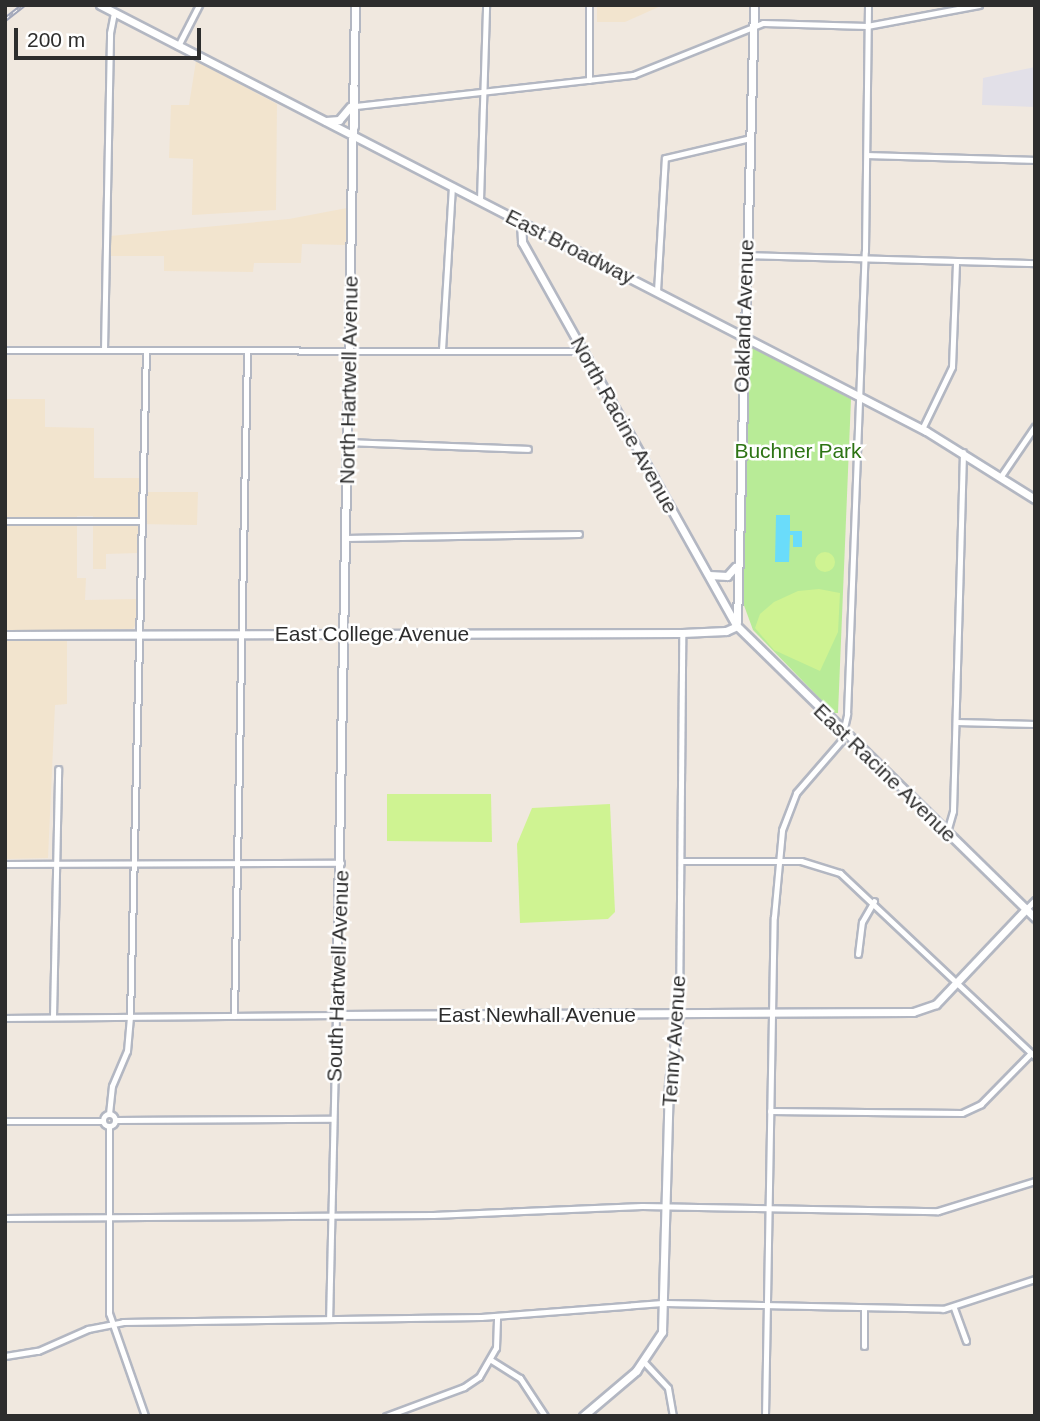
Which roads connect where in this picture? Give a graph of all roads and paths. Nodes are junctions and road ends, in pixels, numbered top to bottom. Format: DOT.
graph roads {
  1 [pos="100,5"];
  2 [pos="199,5"];
  3 [pos="355,5"];
  4 [pos="486,5"];
  5 [pos="589,5"];
  6 [pos="754,5"];
  7 [pos="868,5"];
  8 [pos="979,5"];
  9 [pos="114,13"];
  10 [pos="753,26"];
  11 [pos="867,26"];
  12 [pos="178,46"];
  13 [pos="589,80"];
  14 [pos="484,91"];
  15 [pos="353,106"];
  16 [pos="324,120"];
  17 [pos="354,136"];
  18 [pos="750,138"];
  19 [pos="868,155"];
  20 [pos="1035,160"];
  21 [pos="452,186"];
  22 [pos="480,200"];
  23 [pos="521,222"];
  24 [pos="746,255"];
  25 [pos="865,258"];
  26 [pos="956,261"];
  27 [pos="1035,263"];
  28 [pos="657,291"];
  29 [pos="743,336"];
  30 [pos="104,349"];
  31 [pos="349,349"];
  32 [pos="5,350"];
  33 [pos="146,350"];
  34 [pos="247,350"];
  35 [pos="442,350"];
  36 [pos="583,351"];
  37 [pos="858,396"];
  38 [pos="1035,426"];
  39 [pos="922,429"];
  40 [pos="348,442"];
  41 [pos="528,449"];
  42 [pos="963,451"];
  43 [pos="1001,476"];
  44 [pos="1035,499"];
  45 [pos="5,521"];
  46 [pos="142,521"];
  47 [pos="579,534"];
  48 [pos="345,538"];
  49 [pos="736,566"];
  50 [pos="709,575"];
  51 [pos="737,626"];
  52 [pos="682,633"];
  53 [pos="345,634"];
  54 [pos="5,635"];
  55 [pos="140,635"];
  56 [pos="242,635"];
  57 [pos="956,722"];
  58 [pos="1035,724"];
  59 [pos="843,734"];
  60 [pos="58,769"];
  61 [pos="947,832"];
  62 [pos="780,860"];
  63 [pos="681,861"];
  64 [pos="135,863"];
  65 [pos="237,863"];
  66 [pos="341,863"];
  67 [pos="5,864"];
  68 [pos="56,864"];
  69 [pos="1035,900"];
  70 [pos="874,901"];
  71 [pos="1026,909"];
  72 [pos="1035,918"];
  73 [pos="858,954"];
  74 [pos="958,981"];
  75 [pos="772,1013"];
  76 [pos="679,1014"];
  77 [pos="336,1015"];
  78 [pos="234,1016"];
  79 [pos="54,1017"];
  80 [pos="131,1017"];
  81 [pos="5,1018"];
  82 [pos="1033,1055"];
  83 [pos="771,1111"];
  84 [pos="109,1114"];
  85 [pos="333,1119"];
  86 [pos="5,1121"];
  87 [pos="103,1121"];
  88 [pos="115,1121"];
  89 [pos="109,1127"];
  90 [pos="1035,1181"];
  91 [pos="667,1206"];
  92 [pos="768,1208"];
  93 [pos="331,1216"];
  94 [pos="108,1217"];
  95 [pos="5,1218"];
  96 [pos="1035,1279"];
  97 [pos="665,1303"];
  98 [pos="766,1306"];
  99 [pos="864,1308"];
  100 [pos="954,1308"];
  101 [pos="497,1316"];
  102 [pos="329,1319"];
  103 [pos="111,1323"];
  104 [pos="967,1341"];
  105 [pos="864,1346"];
  106 [pos="5,1356"];
  107 [pos="491,1360"];
  108 [pos="644,1362"];
  109 [pos="145,1416"];
  110 [pos="386,1416"];
  111 [pos="545,1416"];
  112 [pos="583,1416"];
  113 [pos="673,1416"];
  114 [pos="765,1416"];
  1 -- 9 [label="street, East Broadway"];
  2 -- 12 [label="street"];
  3 -- 15 [label="street, North Hartwell Avenue"];
  4 -- 14 [label="street"];
  5 -- 13 [label="street"];
  6 -- 10 [label="street, Oakland Avenue"];
  7 -- 11 [label="street"];
  8 -- 11 [label="street"];
  9 -- 12 [label="street, East Broadway"];
  9 -- 30 [label="street"];
  10 -- 11 [label="street"];
  10 -- 13 [label="street"];
  10 -- 18 [label="street, Oakland Avenue"];
  11 -- 19 [label="street"];
  12 -- 16 [label="street, East Broadway"];
  13 -- 14 [label="street"];
  14 -- 15 [label="street"];
  14 -- 22 [label="street"];
  15 -- 16 [label="street"];
  15 -- 17 [label="street, North Hartwell Avenue"];
  16 -- 17 [label="street, East Broadway"];
  17 -- 21 [label="street, East Broadway"];
  17 -- 31 [label="street, North Hartwell Avenue"];
  18 -- 24 [label="street, Oakland Avenue"];
  18 -- 28 [label="street"];
  19 -- 20 [label="street"];
  19 -- 25 [label="street"];
  21 -- 22 [label="street, East Broadway"];
  21 -- 35 [label="street"];
  22 -- 23 [label="street, East Broadway"];
  23 -- 28 [label="street, East Broadway"];
  23 -- 36 [label="street, North Racine Avenue"];
  24 -- 25 [label="street"];
  24 -- 29 [label="street, Oakland Avenue"];
  25 -- 26 [label="street"];
  25 -- 37 [label="street"];
  26 -- 27 [label="street"];
  26 -- 39 [label="street"];
  28 -- 29 [label="street, East Broadway"];
  29 -- 37 [label="street, East Broadway"];
  29 -- 49 [label="street, Oakland Avenue"];
  30 -- 32 [label="street"];
  30 -- 33 [label="street"];
  31 -- 34 [label="street"];
  31 -- 35 [label="street"];
  31 -- 40 [label="street, North Hartwell Avenue"];
  33 -- 34 [label="street"];
  33 -- 46 [label="street"];
  34 -- 56 [label="street"];
  35 -- 36 [label="street"];
  36 -- 50 [label="street, North Racine Avenue"];
  37 -- 39 [label="street, East Broadway"];
  37 -- 59 [label="street"];
  38 -- 43 [label="street"];
  39 -- 42 [label="street, East Broadway"];
  40 -- 41 [label="street"];
  40 -- 48 [label="street, North Hartwell Avenue"];
  42 -- 43 [label="street, East Broadway"];
  42 -- 57 [label="street"];
  43 -- 44 [label="street, East Broadway"];
  45 -- 46 [label="street"];
  46 -- 55 [label="street"];
  47 -- 48 [label="street"];
  48 -- 53 [label="street, North Hartwell Avenue"];
  49 -- 50 [label="street"];
  49 -- 51 [label="street, Oakland Avenue"];
  50 -- 51 [label="street, North Racine Avenue"];
  51 -- 52 [label="street, East College Avenue"];
  51 -- 59 [label="street, East Racine Avenue"];
  52 -- 53 [label="street, East College Avenue"];
  52 -- 63 [label="street, Tenny Avenue"];
  53 -- 56 [label="street, East College Avenue"];
  53 -- 66 [label="street, South Hartwell Avenue"];
  54 -- 55 [label="street, East College Avenue"];
  55 -- 56 [label="street, East College Avenue"];
  55 -- 64 [label="street"];
  56 -- 65 [label="street"];
  57 -- 58 [label="street"];
  57 -- 61 [label="street"];
  59 -- 61 [label="street, East Racine Avenue"];
  59 -- 62 [label="street"];
  60 -- 68 [label="street"];
  61 -- 71 [label="street, East Racine Avenue"];
  62 -- 63 [label="street"];
  62 -- 70 [label="street"];
  62 -- 75 [label="street"];
  63 -- 76 [label="street, Tenny Avenue"];
  64 -- 65 [label="street"];
  64 -- 68 [label="street"];
  64 -- 80 [label="street"];
  65 -- 66 [label="street"];
  65 -- 78 [label="street"];
  66 -- 77 [label="street, South Hartwell Avenue"];
  67 -- 68 [label="street"];
  68 -- 79 [label="street"];
  69 -- 71 [label="street"];
  70 -- 73 [label="street"];
  70 -- 74 [label="street"];
  71 -- 72 [label="street, East Racine Avenue"];
  71 -- 74 [label="street, East Newhall Avenue"];
  74 -- 75 [label="street, East Newhall Avenue"];
  74 -- 82 [label="street"];
  75 -- 76 [label="street, East Newhall Avenue"];
  75 -- 83 [label="street"];
  76 -- 77 [label="street, East Newhall Avenue"];
  76 -- 91 [label="street, Tenny Avenue"];
  77 -- 78 [label="street, East Newhall Avenue"];
  77 -- 85 [label="street, South Hartwell Avenue"];
  78 -- 80 [label="street, East Newhall Avenue"];
  79 -- 80 [label="street, East Newhall Avenue"];
  79 -- 81 [label="street, East Newhall Avenue"];
  80 -- 84 [label="street"];
  82 -- 83 [label="street"];
  83 -- 92 [label="street"];
  84 -- 87 [label="street"];
  84 -- 88 [label="street"];
  85 -- 88 [label="street"];
  85 -- 93 [label="street, South Hartwell Avenue"];
  86 -- 87 [label="street"];
  87 -- 89 [label="street"];
  88 -- 89 [label="street"];
  89 -- 94 [label="street"];
  90 -- 92 [label="street"];
  91 -- 92 [label="street"];
  91 -- 93 [label="street"];
  91 -- 97 [label="street, Tenny Avenue"];
  92 -- 98 [label="street"];
  93 -- 94 [label="street"];
  93 -- 102 [label="street, South Hartwell Avenue"];
  94 -- 95 [label="street"];
  94 -- 103 [label="street"];
  96 -- 100 [label="street"];
  97 -- 98 [label="street"];
  97 -- 101 [label="street"];
  97 -- 108 [label="street, Tenny Avenue"];
  98 -- 99 [label="street"];
  98 -- 114 [label="street"];
  99 -- 100 [label="street"];
  99 -- 105 [label="street"];
  100 -- 104 [label="street"];
  101 -- 102 [label="street"];
  101 -- 107 [label="street"];
  102 -- 103 [label="street"];
  103 -- 106 [label="street"];
  103 -- 109 [label="street"];
  107 -- 110 [label="street"];
  107 -- 111 [label="street"];
  108 -- 112 [label="street, Tenny Avenue"];
  108 -- 113 [label="street"];
}
